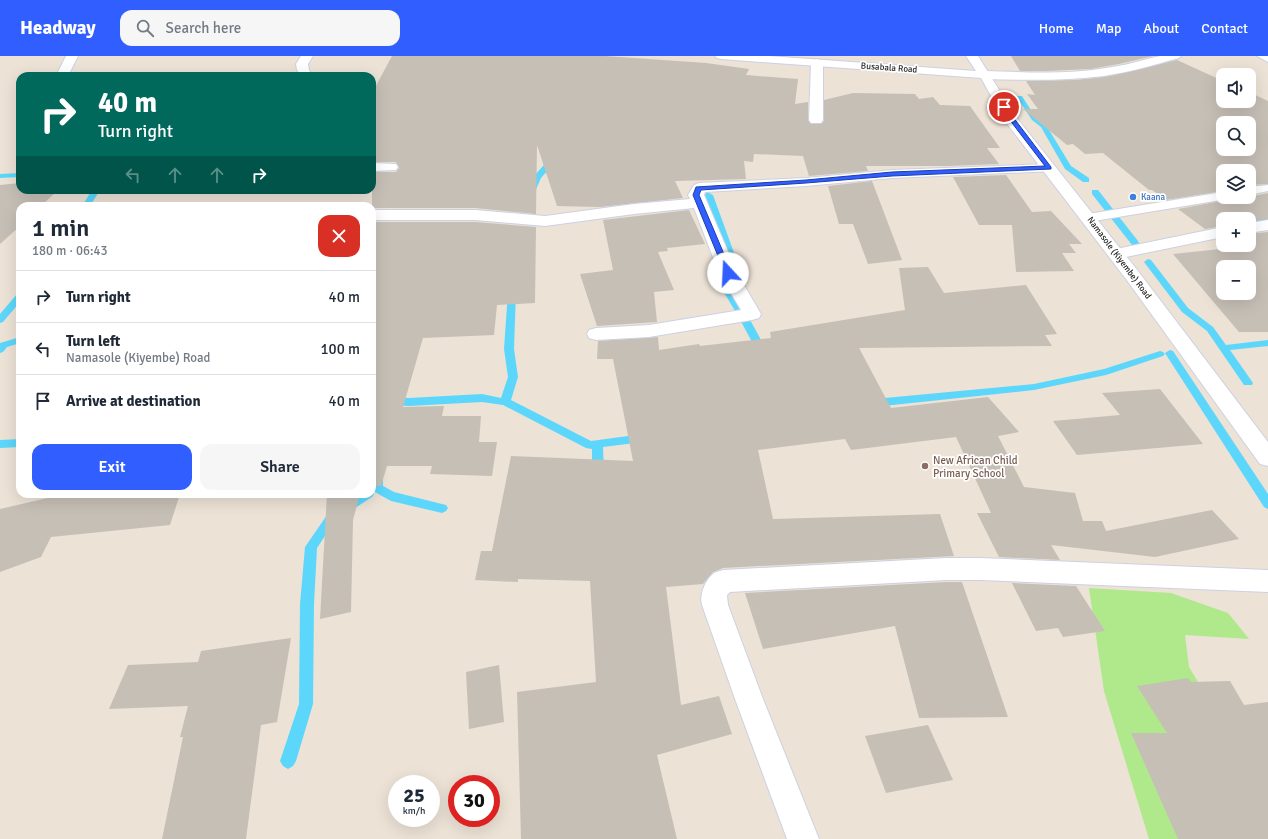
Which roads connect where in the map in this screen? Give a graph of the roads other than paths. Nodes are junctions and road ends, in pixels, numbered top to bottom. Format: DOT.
graph roads {
  1 [pos="72,56"];
  2 [pos="307,56"];
  3 [pos="721,56"];
  4 [pos="972,56"];
  5 [pos="1261,56"];
  6 [pos="1167,57"];
  7 [pos="1268,59"];
  8 [pos="817,63"];
  9 [pos="64,72"];
  10 [pos="304,72"];
  11 [pos="985,75"];
  12 [pos="816,120"];
  13 [pos="376,167"];
  14 [pos="391,167"];
  15 [pos="1049,168"];
  16 [pos="1268,188"];
  17 [pos="1256,191"];
  18 [pos="1216,197"];
  19 [pos="699,203"];
  20 [pos="376,215"];
  21 [pos="1088,218"];
  22 [pos="1268,225"];
  23 [pos="1256,227"];
  24 [pos="1216,233"];
  25 [pos="1116,254"];
  26 [pos="596,334"];
  27 [pos="1268,458"];
  28 [pos="1268,581"];
  29 [pos="803,839"];
  1 -- 9 [label="street"];
  2 -- 10 [label="street"];
  3 -- 8 [label="street, Busabala Road"];
  4 -- 11 [label="street, Namasole (Kiyembe) Road"];
  5 -- 7 [label="lane"];
  6 -- 11 [label="street, Busabala Road"];
  8 -- 11 [label="street, Busabala Road"];
  8 -- 12 [label="street"];
  11 -- 15 [label="street, Namasole (Kiyembe) Road"];
  13 -- 14 [label="street"];
  15 -- 19 [label="street"];
  15 -- 21 [label="street, Namasole (Kiyembe) Road"];
  16 -- 17 [label="lane"];
  18 -- 21 [label="lane"];
  19 -- 20 [label="street"];
  19 -- 26 [label="street"];
  21 -- 25 [label="street, Namasole (Kiyembe) Road"];
  22 -- 23 [label="street"];
  24 -- 25 [label="street"];
  25 -- 27 [label="street, Namasole (Kiyembe) Road"];
  28 -- 29 [label="street"];
}
